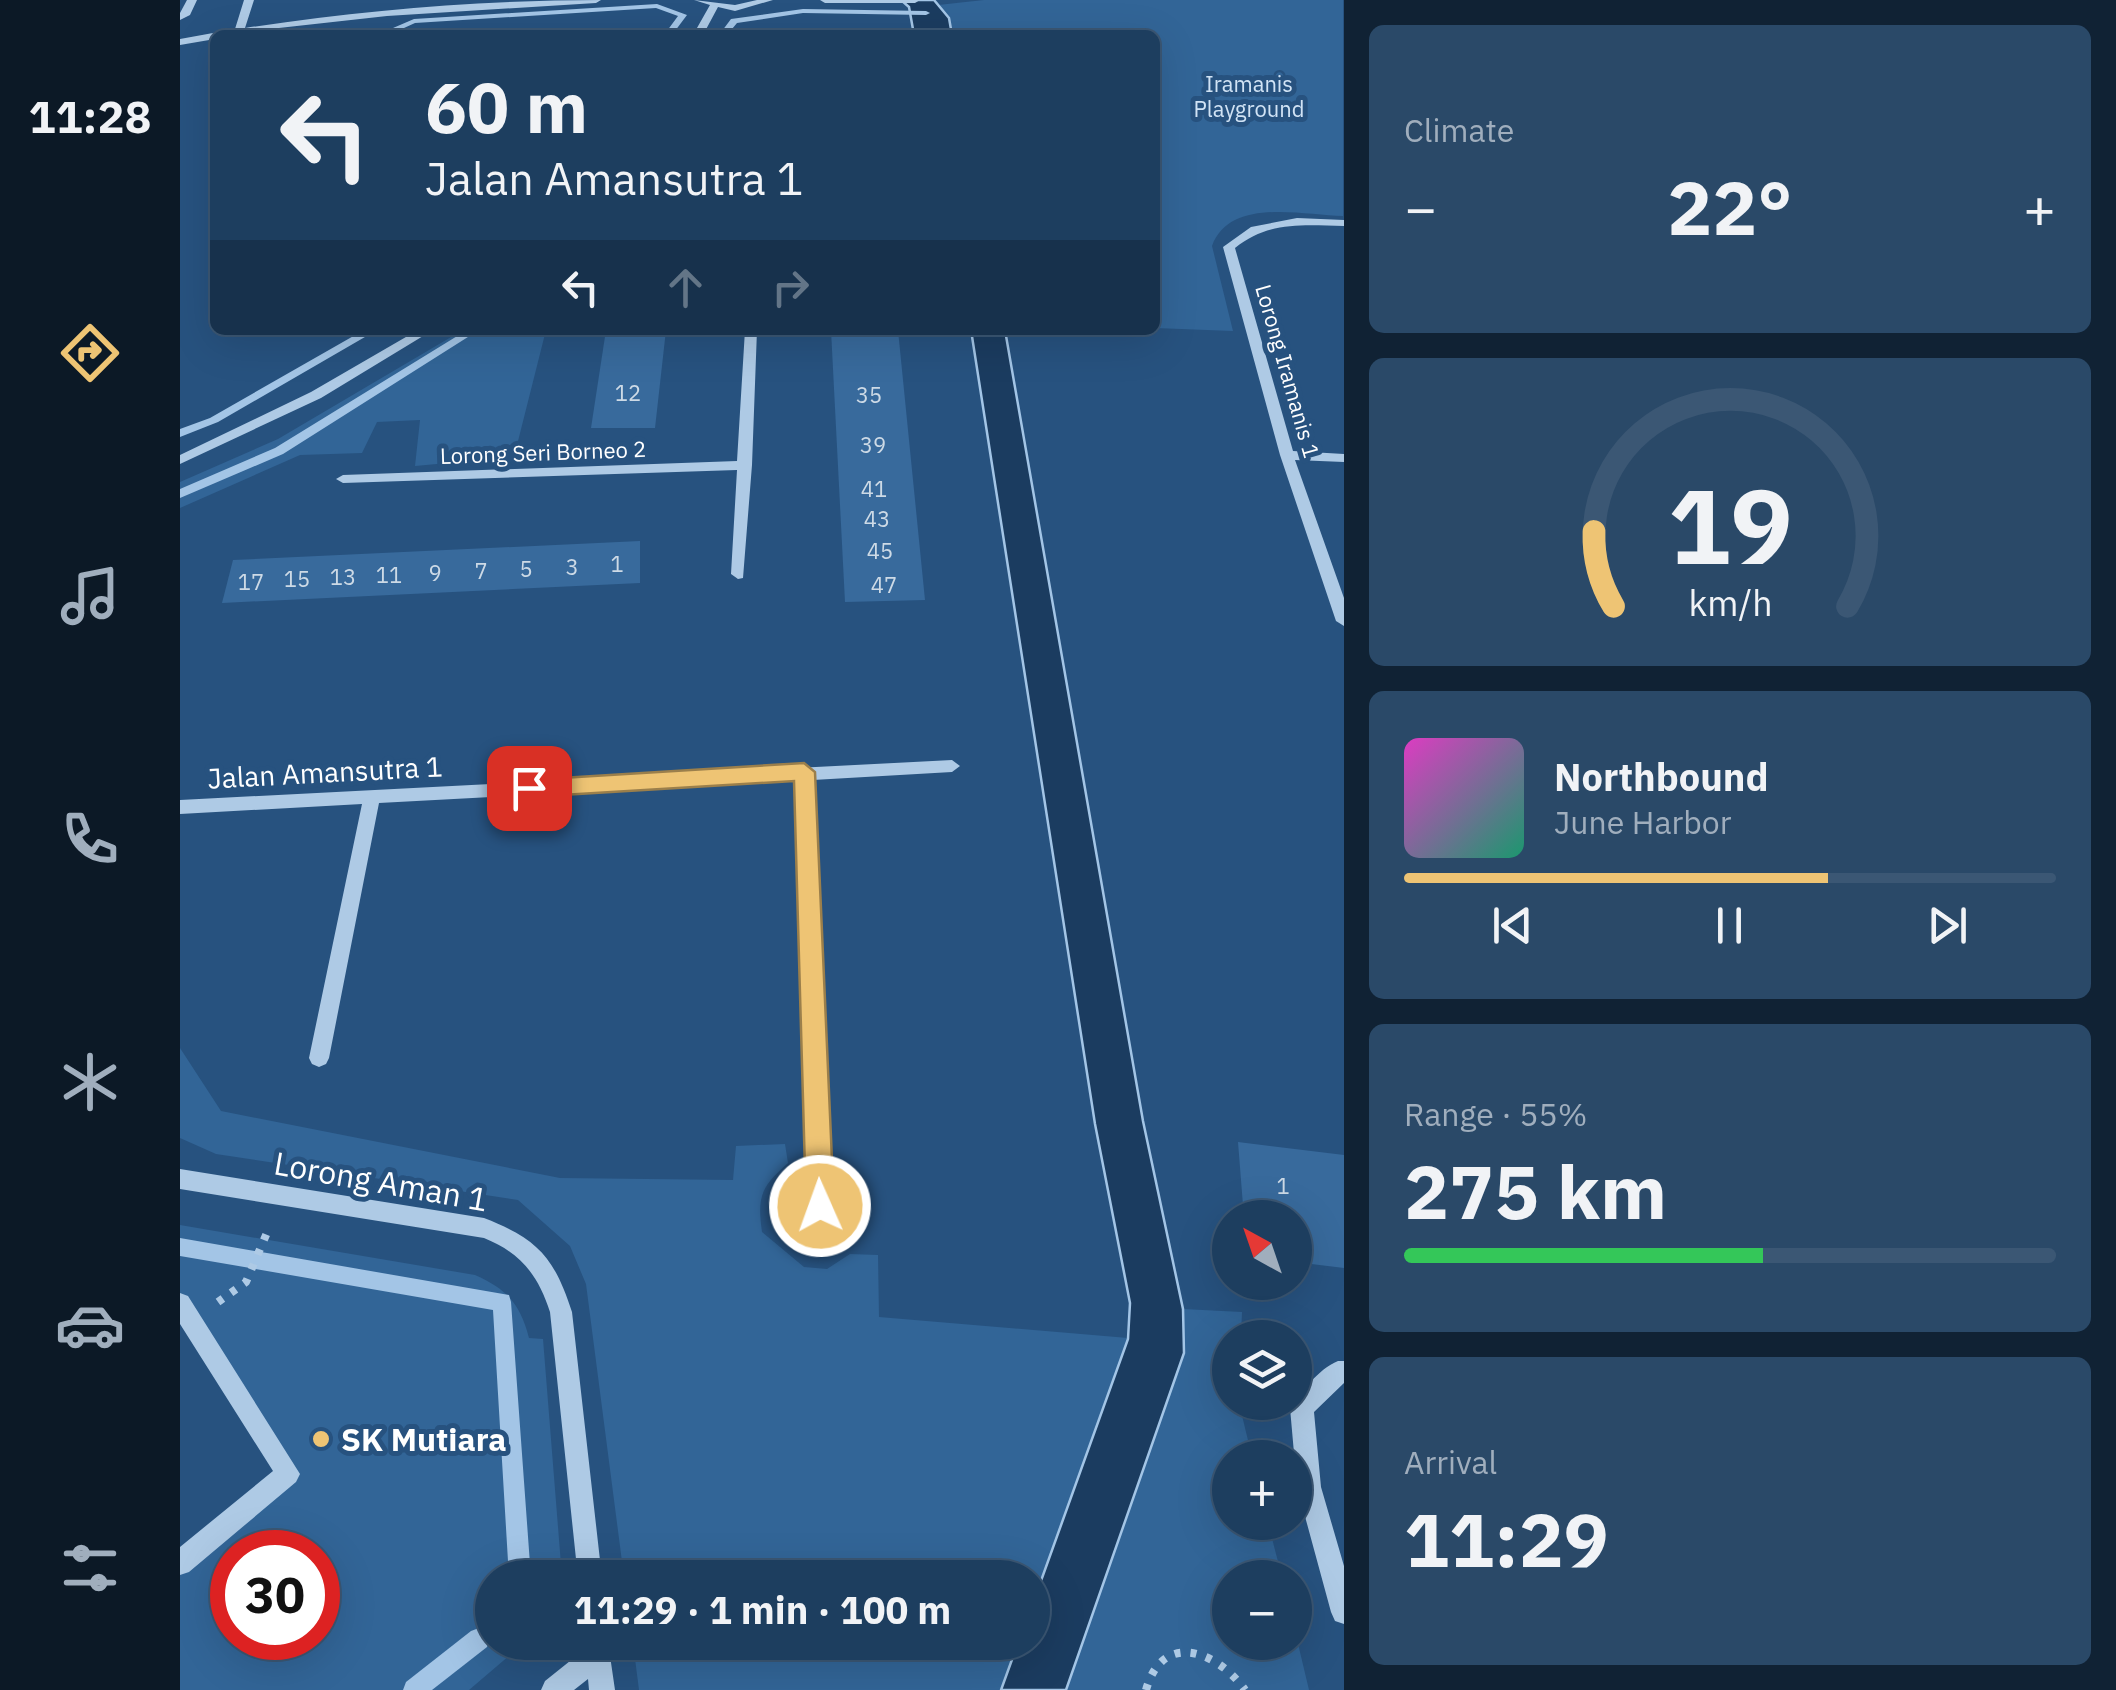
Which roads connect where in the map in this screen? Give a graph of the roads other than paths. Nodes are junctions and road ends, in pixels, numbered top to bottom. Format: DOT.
graph roads {
  1 [pos="192,0"];
  2 [pos="250,0"];
  3 [pos="596,0"];
  4 [pos="699,0"];
  5 [pos="768,0"];
  6 [pos="825,0"];
  7 [pos="916,0"];
  8 [pos="892,2"];
  9 [pos="714,6"];
  10 [pos="180,17"];
  11 [pos="363,17"];
  12 [pos="240,30"];
  13 [pos="359,30"];
  14 [pos="701,30"];
  15 [pos="210,36"];
  16 [pos="180,43"];
  17 [pos="1344,223"];
  18 [pos="418,335"];
  19 [pos="751,335"];
  20 [pos="1287,454"];
  21 [pos="1344,458"];
  22 [pos="180,460"];
  23 [pos="744,465"];
  24 [pos="342,479"];
  25 [pos="738,574"];
  26 [pos="1344,621"];
  27 [pos="952,766"];
  28 [pos="804,772"];
  29 [pos="372,798"];
  30 [pos="180,807"];
  31 [pos="319,1058"];
  32 [pos="180,1179"];
  33 [pos="820,1206"];
  34 [pos="186,1312"];
  35 [pos="1344,1372"];
  36 [pos="588,1560"];
  37 [pos="180,1563"];
  38 [pos="1344,1612"];
  39 [pos="585,1660"];
  40 [pos="599,1660"];
  41 [pos="554,1690"];
  42 [pos="602,1690"];
  1 -- 10 [label="street"];
  2 -- 12 [label="street"];
  3 -- 11 [label="street"];
  4 -- 9 [label="street"];
  5 -- 9 [label="street"];
  6 -- 8 [label="street"];
  7 -- 8 [label="street"];
  9 -- 14 [label="street"];
  11 -- 12 [label="street"];
  11 -- 13 [label="street"];
  15 -- 16 [label="street"];
  17 -- 20 [label="street, Lorong Iramanis 1"];
  18 -- 22 [label="street"];
  19 -- 23 [label="street"];
  20 -- 21 [label="street"];
  20 -- 26 [label="street, Lorong Iramanis 1"];
  23 -- 24 [label="street, Lorong Seri Borneo 2"];
  23 -- 25 [label="street"];
  27 -- 28 [label="street, Jalan Amansutra 1"];
  28 -- 29 [label="street, Jalan Amansutra 1"];
  28 -- 33 [label="street"];
  29 -- 30 [label="street, Jalan Amansutra 1"];
  29 -- 31 [label="street"];
  32 -- 36 [label="street, Lorong Aman 1"];
  34 -- 37 [label="street"];
  35 -- 38 [label="street"];
  39 -- 41 [label="street"];
  40 -- 42 [label="street"];
}
